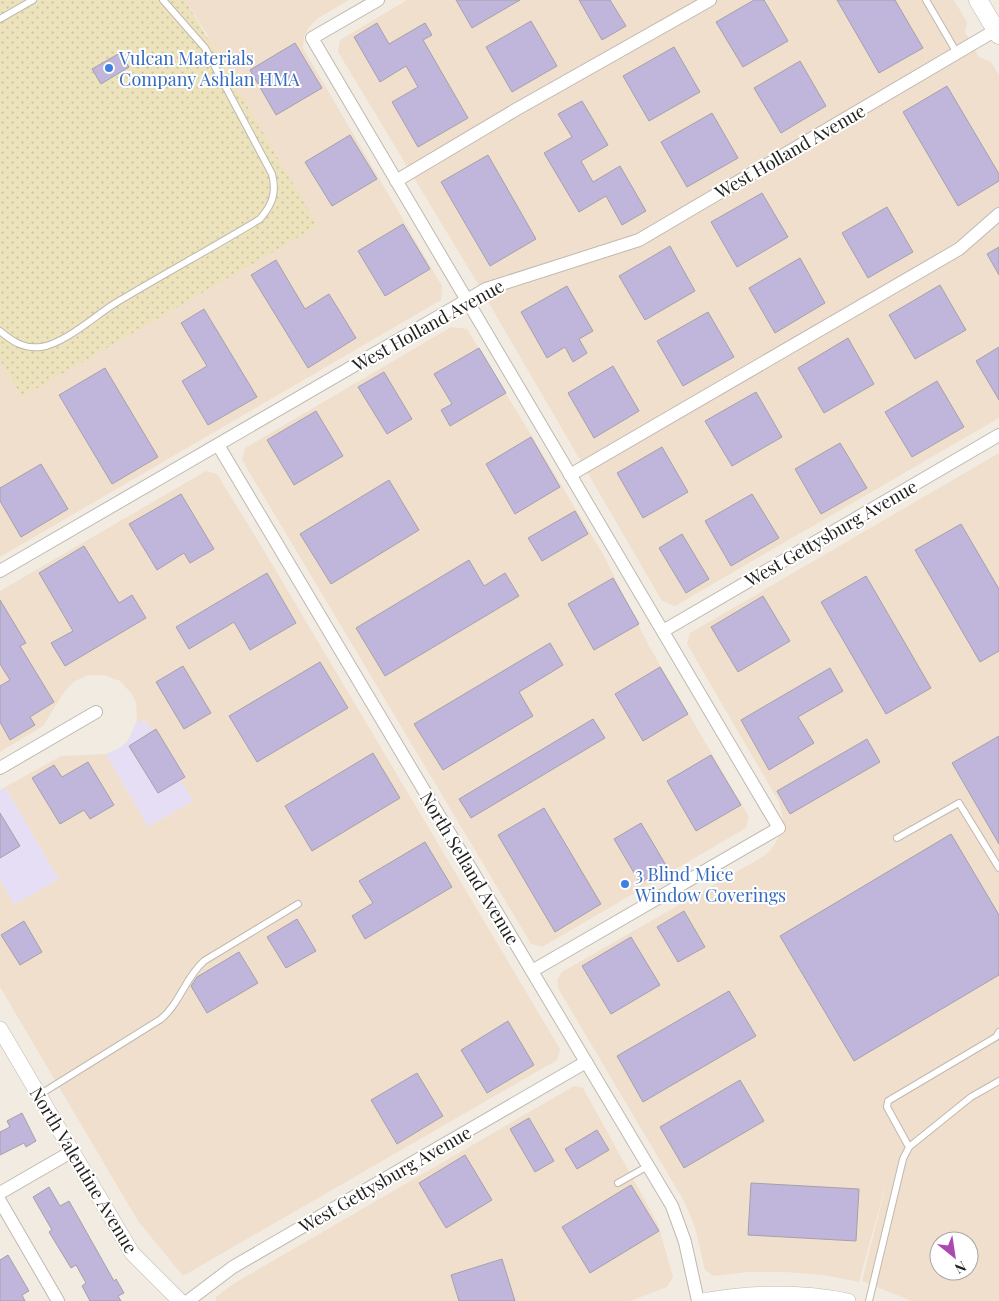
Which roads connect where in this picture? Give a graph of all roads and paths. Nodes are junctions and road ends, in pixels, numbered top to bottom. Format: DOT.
graph roads {
  1 [pos="33,0"];
  2 [pos="163,0"];
  3 [pos="378,0"];
  4 [pos="710,0"];
  5 [pos="926,0"];
  6 [pos="978,0"];
  7 [pos="0,19"];
  8 [pos="998,33"];
  9 [pos="957,53"];
  10 [pos="396,181"];
  11 [pos="999,214"];
  12 [pos="467,300"];
  13 [pos="0,332"];
  14 [pos="999,435"];
  15 [pos="218,444"];
  16 [pos="570,475"];
  17 [pos="0,571"];
  18 [pos="663,631"];
  19 [pos="96,712"];
  20 [pos="0,768"];
  21 [pos="897,838"];
  22 [pos="999,868"];
  23 [pos="298,904"];
  24 [pos="532,971"];
  25 [pos="999,1032"];
  26 [pos="1,1034"];
  27 [pos="586,1062"];
  28 [pos="999,1081"];
  29 [pos="39,1095"];
  30 [pos="909,1147"];
  31 [pos="71,1152"];
  32 [pos="648,1166"];
  33 [pos="618,1184"];
  34 [pos="0,1193"];
  35 [pos="0,1201"];
  36 [pos="58,1301"];
  37 [pos="180,1301"];
  38 [pos="188,1301"];
  39 [pos="698,1301"];
  40 [pos="703,1301"];
  41 [pos="848,1301"];
  42 [pos="869,1301"];
  1 -- 7 [label="lane"];
  2 -- 13 [label="lane"];
  3 -- 10 [label="street"];
  4 -- 10 [label="street"];
  5 -- 9 [label="lane"];
  6 -- 8 [label="main road"];
  8 -- 9 [label="street, West Holland Avenue"];
  9 -- 12 [label="street, West Holland Avenue"];
  10 -- 12 [label="street"];
  11 -- 16 [label="street"];
  12 -- 15 [label="street, West Holland Avenue"];
  12 -- 16 [label="street"];
  14 -- 18 [label="street, West Gettysburg Avenue"];
  15 -- 17 [label="street, West Holland Avenue"];
  15 -- 24 [label="street, North Selland Avenue"];
  16 -- 18 [label="street"];
  18 -- 24 [label="street"];
  19 -- 20 [label="street"];
  21 -- 22 [label="lane"];
  23 -- 29 [label="lane"];
  24 -- 27 [label="street, North Selland Avenue"];
  25 -- 30 [label="lane"];
  26 -- 29 [label="street, North Valentine Avenue"];
  27 -- 32 [label="street, North Selland Avenue"];
  27 -- 38 [label="street, West Gettysburg Avenue"];
  28 -- 30 [label="lane"];
  29 -- 31 [label="street, North Valentine Avenue"];
  30 -- 42 [label="lane"];
  31 -- 34 [label="street"];
  31 -- 37 [label="street, North Valentine Avenue"];
  32 -- 33 [label="lane"];
  32 -- 39 [label="street, North Selland Avenue"];
  35 -- 36 [label="street"];
  40 -- 41 [label="street"];
}
